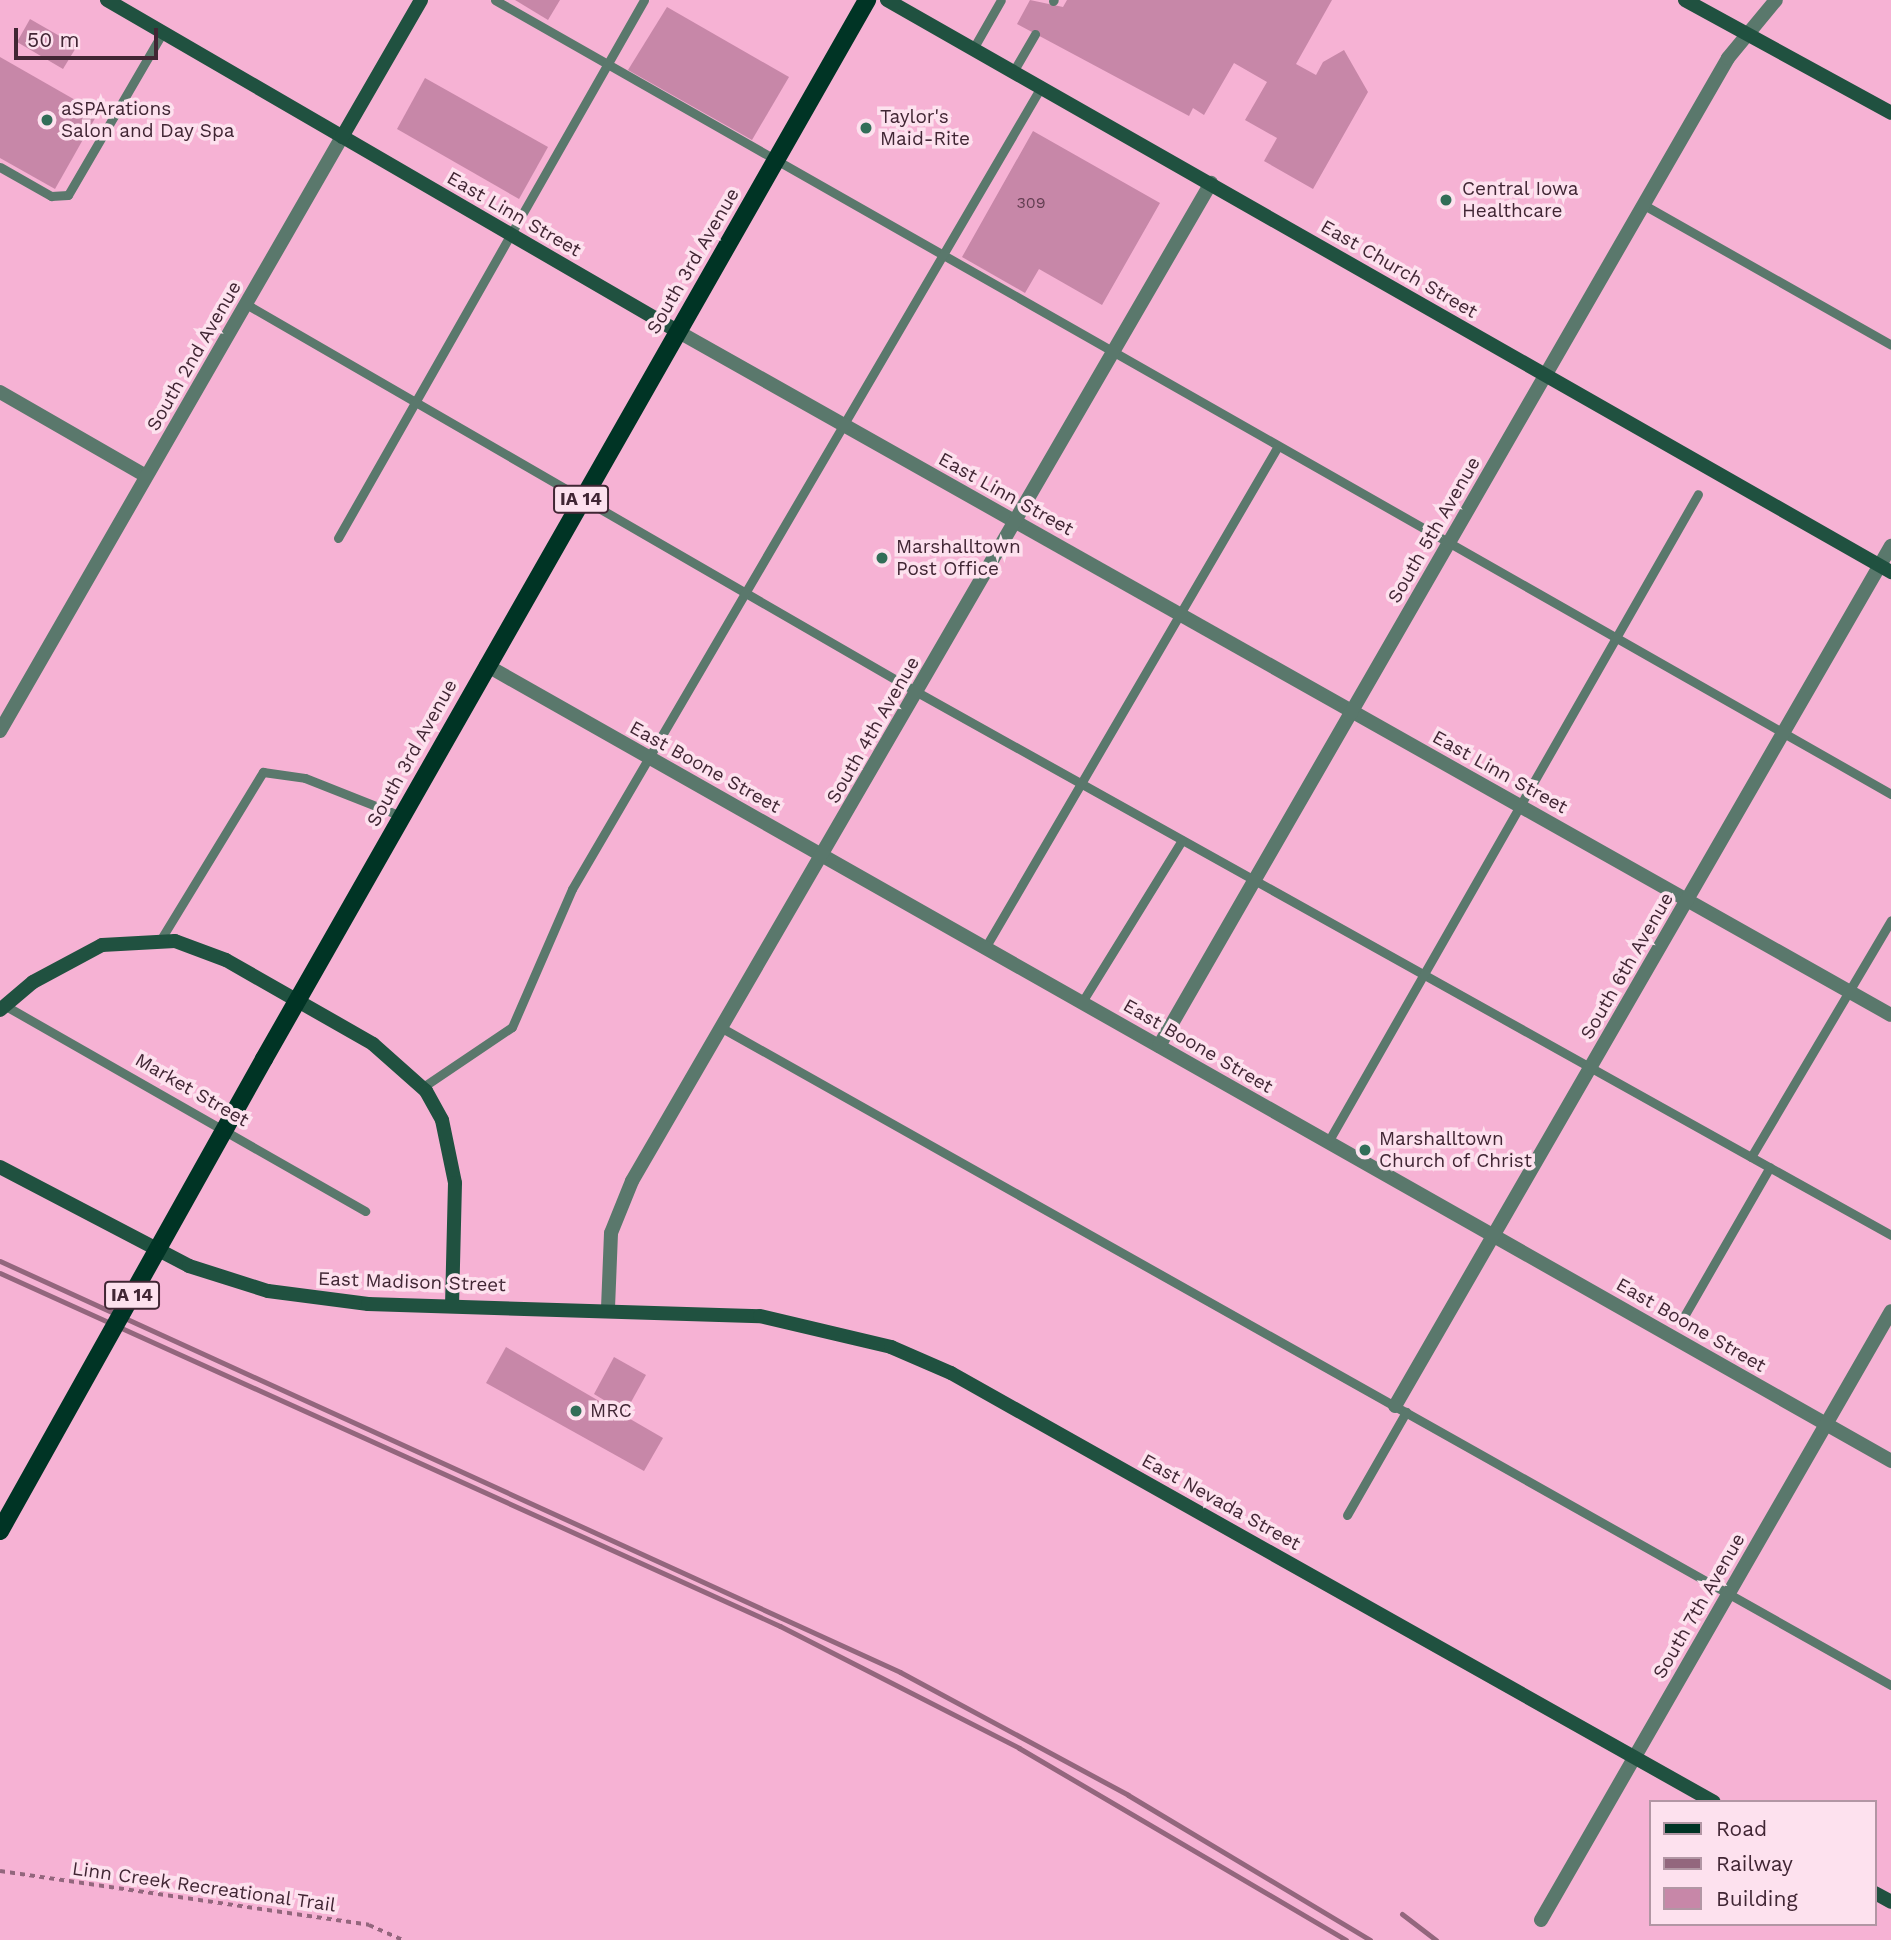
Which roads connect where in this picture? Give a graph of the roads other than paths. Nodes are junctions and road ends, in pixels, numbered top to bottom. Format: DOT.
graph roads {
  1 [pos="107,0"];
  2 [pos="421,0"];
  3 [pos="495,0"];
  4 [pos="643,0"];
  5 [pos="867,0"];
  6 [pos="887,0"];
  7 [pos="1001,0"];
  8 [pos="1685,0"];
  9 [pos="1776,0"];
  10 [pos="163,32"];
  11 [pos="1035,34"];
  12 [pos="1746,36"];
  13 [pos="973,49"];
  14 [pos="608,64"];
  15 [pos="1013,72"];
  16 [pos="1041,87"];
  17 [pos="1891,113"];
  18 [pos="342,137"];
  19 [pos="776,160"];
  20 [pos="0,167"];
  21 [pos="1211,183"];
  22 [pos="1644,205"];
  23 [pos="513,236"];
  24 [pos="944,255"];
  25 [pos="246,304"];
  26 [pos="677,331"];
  27 [pos="1891,345"];
  28 [pos="1114,352"];
  29 [pos="1546,375"];
  30 [pos="0,392"];
  31 [pos="415,405"];
  32 [pos="845,425"];
  33 [pos="1278,446"];
  34 [pos="146,477"];
  35 [pos="1698,494"];
  36 [pos="581,499"];
  37 [pos="1016,522"];
  38 [pos="338,538"];
  39 [pos="1449,543"];
  40 [pos="1891,545"];
  41 [pos="1885,569"];
  42 [pos="747,594"];
  43 [pos="1180,614"];
  44 [pos="1616,638"];
  45 [pos="486,665"];
  46 [pos="917,692"];
  47 [pos="1352,711"];
  48 [pos="0,731"];
  49 [pos="1783,733"];
  50 [pos="652,759"];
  51 [pos="1081,784"];
  52 [pos="1891,794"];
  53 [pos="1520,806"];
  54 [pos="401,816"];
  55 [pos="1182,840"];
  56 [pos="822,856"];
  57 [pos="1254,881"];
  58 [pos="1688,900"];
  59 [pos="1891,920"];
  60 [pos="162,939"];
  61 [pos="985,948"];
  62 [pos="1424,974"];
  63 [pos="1850,992"];
  64 [pos="297,1000"];
  65 [pos="1082,1002"];
  66 [pos="2,1005"];
  67 [pos="1891,1014"];
  68 [pos="722,1028"];
  69 [pos="1159,1046"];
  70 [pos="1591,1066"];
  71 [pos="423,1087"];
  72 [pos="1328,1142"];
  73 [pos="1751,1157"];
  74 [pos="0,1167"];
  75 [pos="1770,1167"];
  76 [pos="365,1211"];
  77 [pos="1492,1235"];
  78 [pos="1891,1235"];
  79 [pos="452,1304"];
  80 [pos="608,1308"];
  81 [pos="684,1310"];
  82 [pos="1891,1311"];
  83 [pos="1684,1318"];
  84 [pos="1400,1409"];
  85 [pos="1826,1424"];
  86 [pos="1891,1461"];
  87 [pos="1347,1515"];
  88 [pos="0,1531"];
  89 [pos="1729,1593"];
  90 [pos="1891,1685"];
  91 [pos="1635,1757"];
  92 [pos="1710,1800"];
  93 [pos="1541,1920"];
  1 -- 10 [label="main road, East Linn Street"];
  2 -- 18 [label="main road, South 2nd Avenue"];
  3 -- 14 [label="lane"];
  4 -- 14 [label="lane"];
  5 -- 19 [label="main road, South 3rd Avenue / IA 14"];
  6 -- 13 [label="main road, East Church Street"];
  7 -- 13 [label="lane"];
  8 -- 12 [label="main road"];
  9 -- 12 [label="street, South 5th Avenue"];
  10 -- 18 [label="main road, East Linn Street"];
  10 -- 20 [label="lane"];
  11 -- 15 [label="lane"];
  12 -- 17 [label="main road"];
  12 -- 22 [label="street, South 5th Avenue"];
  13 -- 15 [label="main road, East Church Street"];
  14 -- 19 [label="lane"];
  14 -- 23 [label="lane"];
  15 -- 16 [label="main road, East Church Street"];
  16 -- 21 [label="main road, East Church Street"];
  16 -- 24 [label="lane"];
  18 -- 23 [label="main road, East Linn Street"];
  18 -- 25 [label="street, South 2nd Avenue"];
  19 -- 24 [label="lane"];
  19 -- 26 [label="main road, South 3rd Avenue / IA 14"];
  21 -- 28 [label="street, South 4th Avenue"];
  21 -- 29 [label="main road, East Church Street"];
  22 -- 27 [label="lane"];
  22 -- 29 [label="street, South 5th Avenue"];
  23 -- 26 [label="main road, East Linn Street"];
  23 -- 31 [label="lane"];
  24 -- 28 [label="lane"];
  24 -- 32 [label="lane"];
  25 -- 31 [label="lane"];
  25 -- 34 [label="street, South 2nd Avenue"];
  26 -- 32 [label="street, East Linn Street"];
  26 -- 36 [label="main road, South 3rd Avenue / IA 14"];
  28 -- 33 [label="lane"];
  28 -- 37 [label="street, South 4th Avenue"];
  29 -- 39 [label="street, South 5th Avenue"];
  29 -- 41 [label="main road, East Church Street"];
  30 -- 34 [label="street"];
  31 -- 36 [label="lane"];
  31 -- 38 [label="lane"];
  32 -- 37 [label="street, East Linn Street"];
  32 -- 42 [label="lane"];
  33 -- 39 [label="lane"];
  33 -- 43 [label="lane"];
  34 -- 48 [label="street, South 2nd Avenue"];
  35 -- 44 [label="lane"];
  36 -- 42 [label="lane"];
  36 -- 45 [label="main road, South 3rd Avenue / IA 14"];
  37 -- 43 [label="street, East Linn Street"];
  37 -- 46 [label="street, South 4th Avenue"];
  39 -- 44 [label="lane"];
  39 -- 47 [label="street, South 5th Avenue"];
  40 -- 41 [label="street, South 6th Avenue"];
  41 -- 49 [label="street, South 6th Avenue"];
  42 -- 46 [label="lane"];
  42 -- 50 [label="lane"];
  43 -- 47 [label="street, East Linn Street"];
  43 -- 51 [label="lane"];
  44 -- 49 [label="lane"];
  44 -- 53 [label="lane"];
  45 -- 50 [label="street, East Boone Street"];
  45 -- 54 [label="main road, South 3rd Avenue / IA 14"];
  46 -- 51 [label="lane"];
  46 -- 56 [label="street, South 4th Avenue"];
  47 -- 53 [label="street, East Linn Street"];
  47 -- 57 [label="street, South 5th Avenue"];
  49 -- 52 [label="lane"];
  49 -- 58 [label="street, South 6th Avenue"];
  50 -- 56 [label="street, East Boone Street"];
  50 -- 71 [label="lane"];
  51 -- 55 [label="lane"];
  51 -- 61 [label="lane"];
  53 -- 58 [label="street, East Linn Street"];
  53 -- 62 [label="lane"];
  54 -- 60 [label="lane"];
  54 -- 64 [label="main road, South 3rd Avenue / IA 14"];
  55 -- 57 [label="lane"];
  55 -- 65 [label="lane"];
  56 -- 61 [label="street, East Boone Street"];
  56 -- 68 [label="street, South 4th Avenue"];
  57 -- 62 [label="lane"];
  57 -- 69 [label="street, South 5th Avenue"];
  58 -- 63 [label="street, East Linn Street"];
  58 -- 70 [label="street, South 6th Avenue"];
  59 -- 63 [label="lane"];
  60 -- 64 [label="main road"];
  60 -- 66 [label="main road"];
  61 -- 65 [label="street, East Boone Street"];
  62 -- 70 [label="lane"];
  62 -- 72 [label="lane"];
  63 -- 67 [label="street, East Linn Street"];
  63 -- 73 [label="lane"];
  64 -- 71 [label="main road"];
  64 -- 88 [label="main road, South 3rd Avenue / IA 14, bridge"];
  65 -- 69 [label="street, East Boone Street"];
  66 -- 76 [label="lane, Market Street"];
  68 -- 80 [label="street, South 4th Avenue"];
  68 -- 84 [label="lane"];
  69 -- 72 [label="street, East Boone Street"];
  70 -- 73 [label="lane"];
  70 -- 77 [label="street, South 6th Avenue"];
  71 -- 79 [label="main road"];
  72 -- 77 [label="street, East Boone Street"];
  73 -- 75 [label="lane"];
  74 -- 79 [label="main road, East Madison Street"];
  75 -- 78 [label="lane"];
  75 -- 83 [label="lane"];
  77 -- 84 [label="street, South 6th Avenue"];
  77 -- 85 [label="street, East Boone Street"];
  79 -- 80 [label="main road, East Madison Street"];
  80 -- 81 [label="main road, East Madison Street"];
  81 -- 91 [label="main road, East Nevada Street"];
  82 -- 85 [label="street, South 7th Avenue"];
  84 -- 87 [label="lane"];
  84 -- 89 [label="lane"];
  85 -- 86 [label="street, East Boone Street"];
  85 -- 89 [label="street, South 7th Avenue"];
  89 -- 90 [label="lane"];
  89 -- 91 [label="street, South 7th Avenue"];
  91 -- 92 [label="main road, East Nevada Street"];
  91 -- 93 [label="street, South 7th Avenue"];
}
